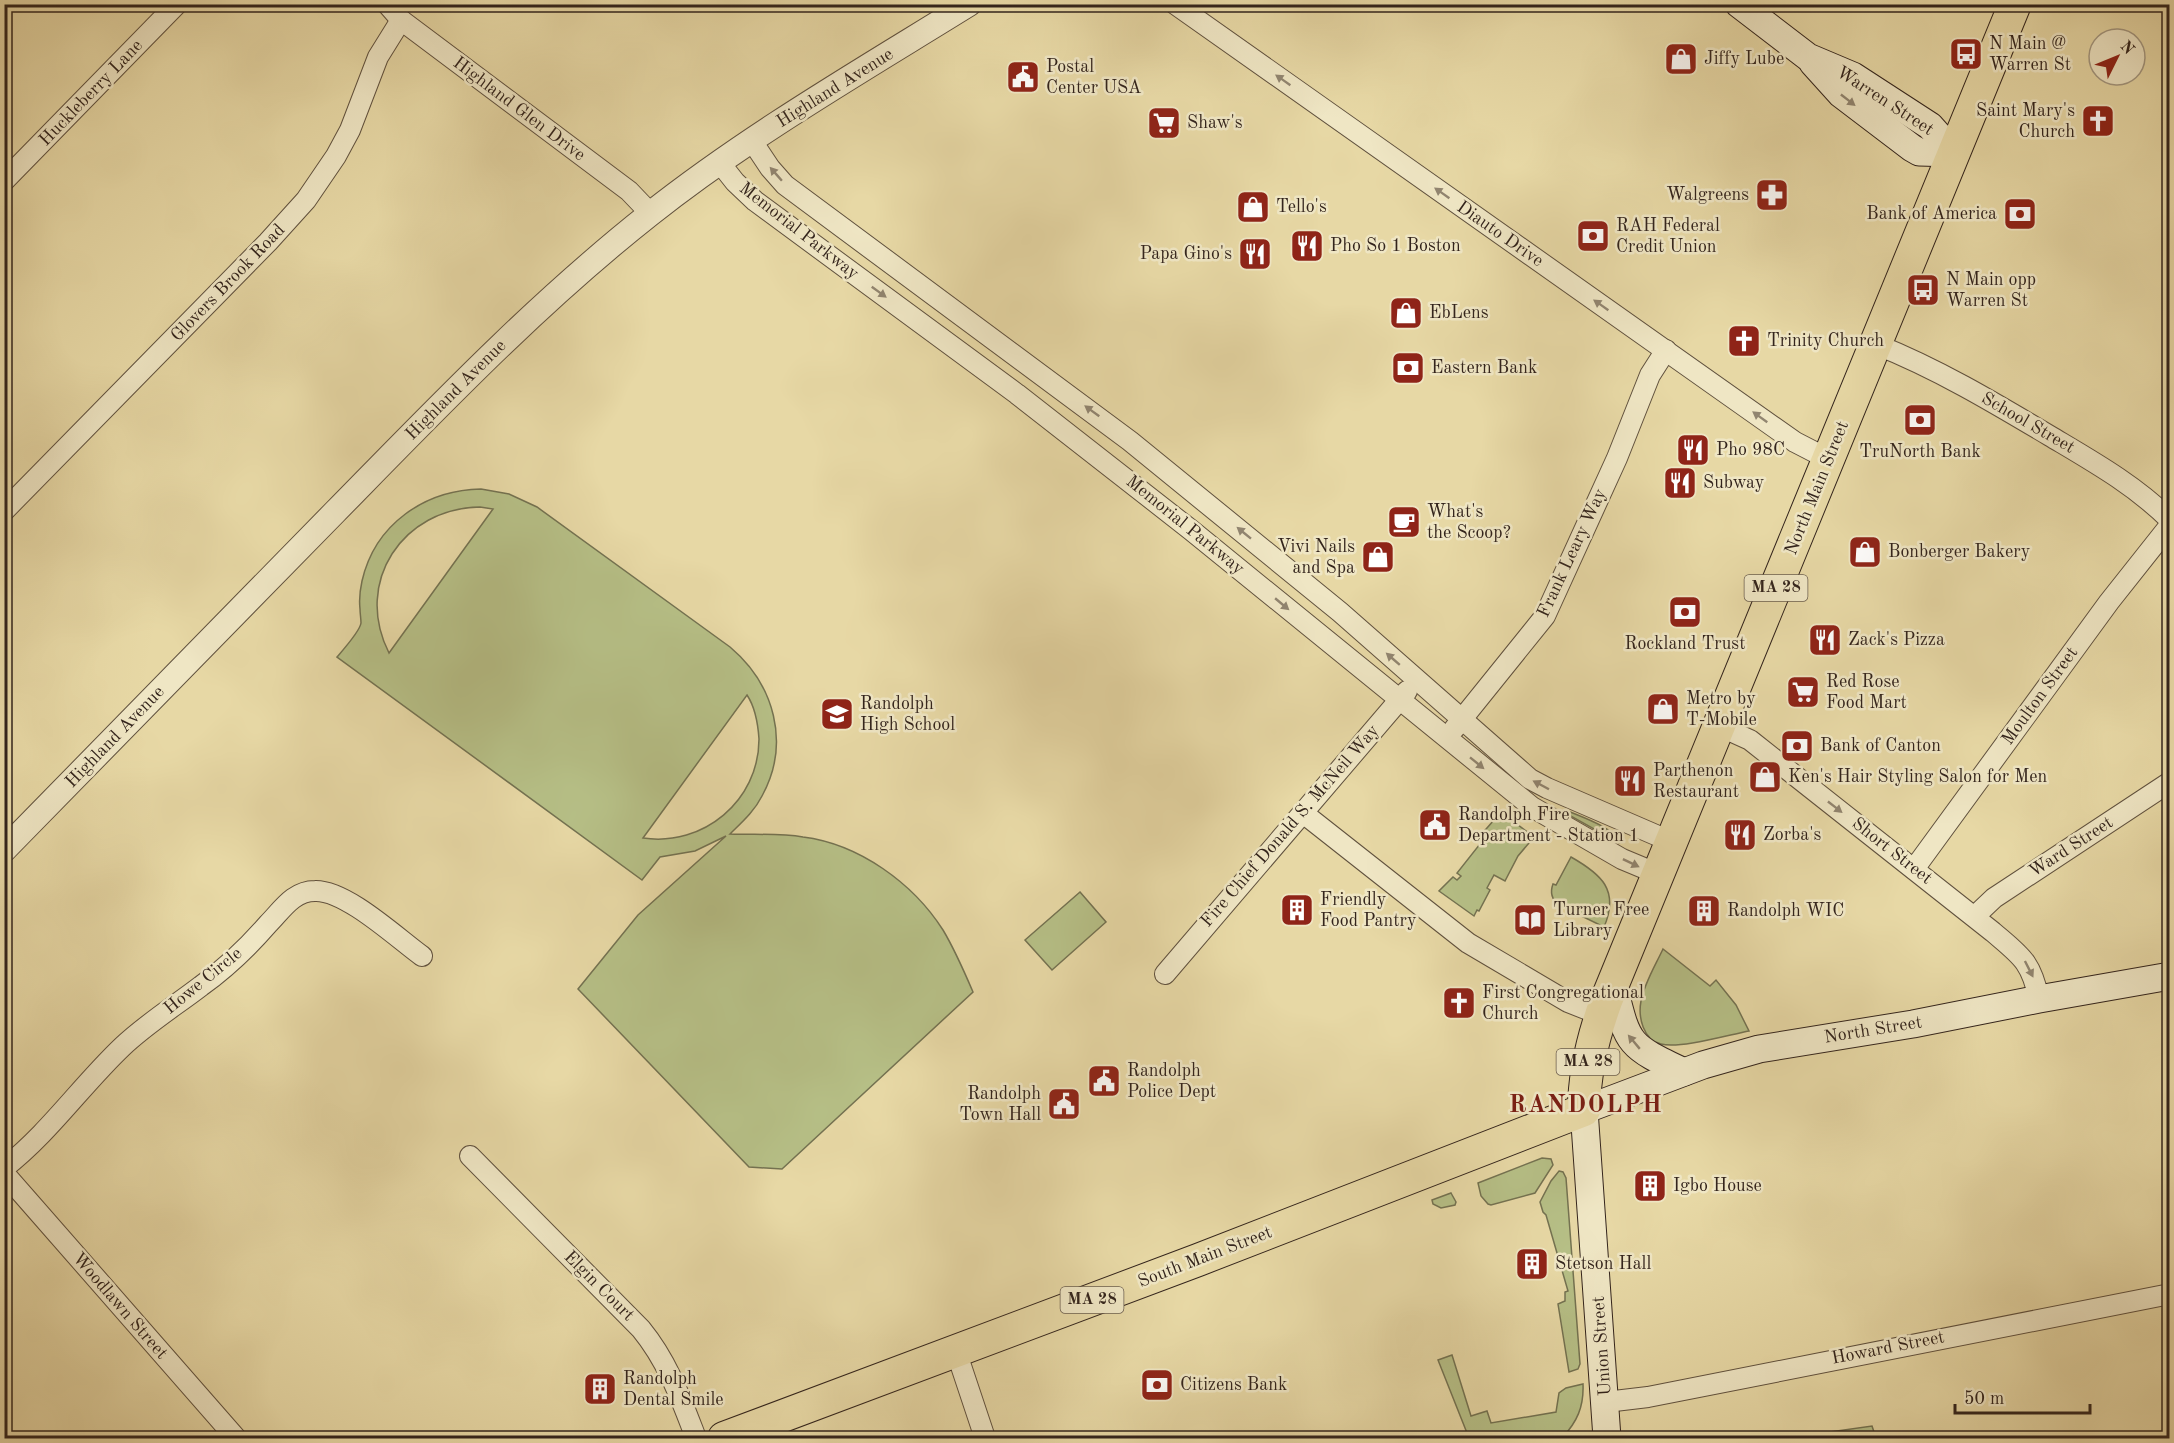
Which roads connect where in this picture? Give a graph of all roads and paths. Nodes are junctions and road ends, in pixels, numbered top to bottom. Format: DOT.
graph roads {
  1 [pos="177,4"];
  2 [pos="387,4"];
  3 [pos="969,4"];
  4 [pos="1175,4"];
  5 [pos="1739,4"];
  6 [pos="2015,4"];
  7 [pos="401,20"];
  8 [pos="752,141"];
  9 [pos="1954,153"];
  10 [pos="720,163"];
  11 [pos="4,181"];
  12 [pos="651,214"];
  13 [pos="1875,344"];
  14 [pos="1666,350"];
  15 [pos="1828,459"];
  16 [pos="4,511"];
  17 [pos="2169,520"];
  18 [pos="2169,525"];
  19 [pos="1416,679"];
  20 [pos="1399,699"];
  21 [pos="1462,719"];
  22 [pos="1719,726"];
  23 [pos="1446,738"];
  24 [pos="2169,782"];
  25 [pos="1302,813"];
  26 [pos="1672,842"];
  27 [pos="4,850"];
  28 [pos="1914,869"];
  29 [pos="1658,874"];
  30 [pos="1975,916"];
  31 [pos="422,956"];
  32 [pos="1165,974"];
  33 [pos="2169,976"];
  34 [pos="1613,984"];
  35 [pos="2039,999"];
  36 [pos="1601,1015"];
  37 [pos="1684,1072"];
  38 [pos="1584,1110"];
  39 [pos="470,1156"];
  40 [pos="4,1170"];
  41 [pos="2169,1294"];
  42 [pos="956,1351"];
  43 [pos="1606,1402"];
  44 [pos="237,1438"];
  45 [pos="696,1438"];
  46 [pos="724,1438"];
  47 [pos="985,1438"];
  48 [pos="1607,1438"];
  1 -- 11 [label="street, Huckleberry Lane"];
  2 -- 7 [label="street, Highland Glen Drive"];
  3 -- 8 [label="street, Highland Avenue"];
  14 -- 4 [label="street, Diauto Drive, one-way"];
  5 -- 9 [label="main road, Warren Street"];
  6 -- 9 [label="main road, North Main Street / MA 28"];
  7 -- 12 [label="street, Highland Glen Drive"];
  7 -- 16 [label="street, Glovers Brook Road"];
  8 -- 10 [label="street, Highland Avenue"];
  19 -- 8 [label="street, Memorial Parkway, one-way"];
  9 -- 13 [label="main road, North Main Street / MA 28"];
  10 -- 12 [label="street, Highland Avenue"];
  10 -- 20 [label="street, Memorial Parkway, one-way"];
  12 -- 27 [label="street, Highland Avenue"];
  13 -- 15 [label="main road, North Main Street / MA 28"];
  13 -- 17 [label="street, School Street"];
  15 -- 14 [label="street, Diauto Drive, one-way"];
  14 -- 21 [label="street, Frank Leary Way"];
  15 -- 22 [label="main road, North Main Street / MA 28"];
  18 -- 28 [label="street, Moulton Street"];
  19 -- 20 [label="street, Fire Chief Donald S. McNeil Way"];
  19 -- 21 [label="street, Memorial Parkway"];
  20 -- 23 [label="street, Memorial Parkway"];
  20 -- 25 [label="street, Fire Chief Donald S. McNeil Way"];
  21 -- 23 [label="street, Frank Leary Way"];
  26 -- 21 [label="street, Memorial Parkway, one-way"];
  22 -- 26 [label="main road, North Main Street / MA 28"];
  22 -- 28 [label="street, Short Street, one-way"];
  23 -- 29 [label="street, Memorial Parkway, one-way"];
  24 -- 30 [label="street, Ward Street"];
  25 -- 32 [label="street, Fire Chief Donald S. McNeil Way"];
  25 -- 36 [label="street"];
  26 -- 29 [label="main road, North Main Street / MA 28"];
  28 -- 30 [label="street, Short Street"];
  29 -- 34 [label="main road, North Main Street / MA 28"];
  30 -- 35 [label="street, Short Street, one-way"];
  31 -- 40 [label="street, Howe Circle"];
  33 -- 35 [label="main road, North Street"];
  34 -- 36 [label="main road, North Main Street / MA 28"];
  37 -- 34 [label="main road, one-way"];
  35 -- 37 [label="main road, North Street"];
  36 -- 38 [label="main road, North Main Street / MA 28"];
  37 -- 38 [label="main road, North Street"];
  38 -- 42 [label="main road, South Main Street / MA 28"];
  38 -- 43 [label="main road, Union Street"];
  39 -- 45 [label="street, Elgin Court"];
  40 -- 44 [label="street, Woodlawn Street"];
  41 -- 43 [label="street, Howard Street"];
  42 -- 46 [label="main road, South Main Street / MA 28"];
  42 -- 47 [label="street"];
  43 -- 48 [label="main road, Union Street"];
}
